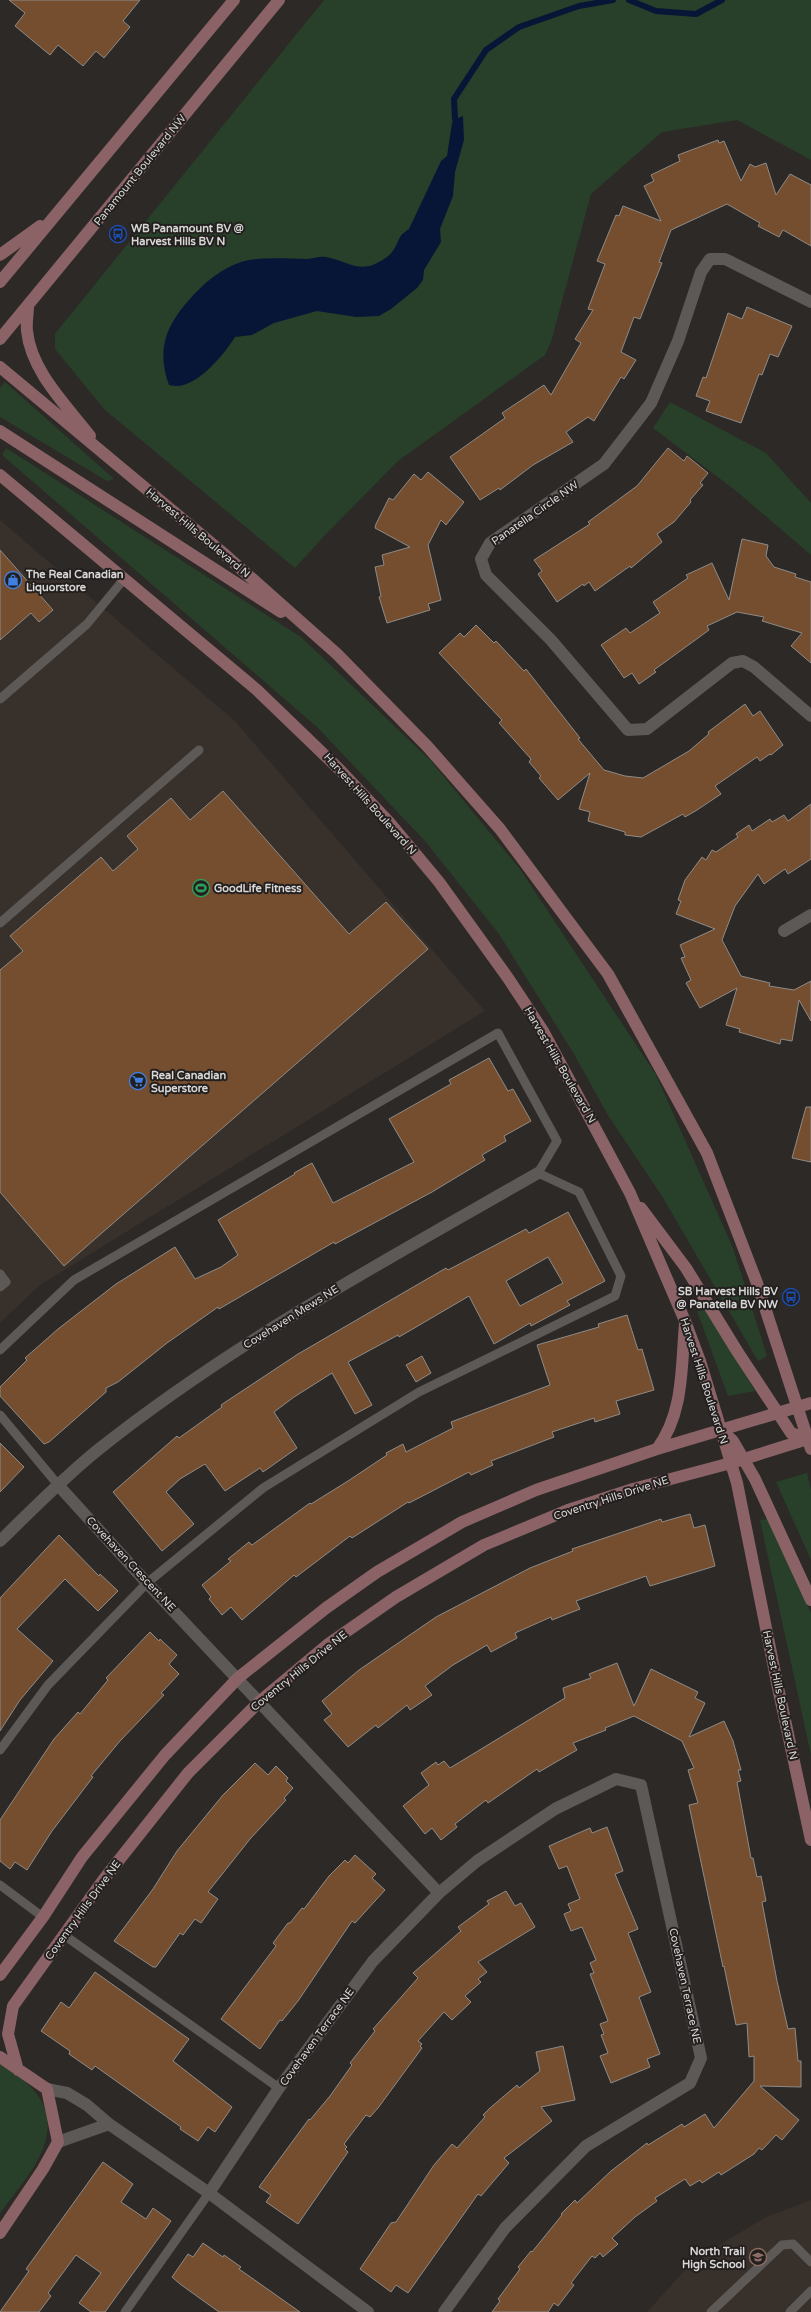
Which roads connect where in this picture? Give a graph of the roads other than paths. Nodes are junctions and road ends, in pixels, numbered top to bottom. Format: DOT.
graph roads {
  1 [pos="279,0"];
  2 [pos="228,2"];
  3 [pos="55,215"];
  4 [pos="0,255"];
  5 [pos="0,282"];
  6 [pos="811,302"];
  7 [pos="28,306"];
  8 [pos="0,339"];
  9 [pos="0,367"];
  10 [pos="0,431"];
  11 [pos="106,455"];
  12 [pos="0,475"];
  13 [pos="124,579"];
  14 [pos="312,632"];
  15 [pos="0,699"];
  16 [pos="811,716"];
  17 [pos="199,750"];
  18 [pos="811,915"];
  19 [pos="0,923"];
  20 [pos="784,931"];
  21 [pos="538,1173"];
  22 [pos="630,1193"];
  23 [pos="0,1274"];
  24 [pos="0,1287"];
  25 [pos="685,1321"];
  26 [pos="0,1350"];
  27 [pos="811,1403"];
  28 [pos="798,1406"];
  29 [pos="776,1413"];
  30 [pos="0,1415"];
  31 [pos="720,1430"];
  32 [pos="810,1442"];
  33 [pos="657,1449"];
  34 [pos="743,1458"];
  35 [pos="731,1463"];
  36 [pos="59,1486"];
  37 [pos="0,1541"];
  38 [pos="147,1583"];
  39 [pos="811,1600"];
  40 [pos="238,1678"];
  41 [pos="260,1701"];
  42 [pos="0,1750"];
  43 [pos="811,1840"];
  44 [pos="0,1885"];
  45 [pos="439,1892"];
  46 [pos="43,1917"];
  47 [pos="64,1935"];
  48 [pos="0,1975"];
  49 [pos="0,2057"];
  50 [pos="18,2070"];
  51 [pos="279,2088"];
  52 [pos="46,2089"];
  53 [pos="109,2124"];
  54 [pos="58,2142"];
  55 [pos="209,2193"];
  56 [pos="0,2233"];
  57 [pos="811,2262"];
  58 [pos="811,2291"];
  59 [pos="125,2312"];
  60 [pos="368,2312"];
  61 [pos="444,2312"];
  62 [pos="711,2312"];
  63 [pos="790,2312"];
  1 -- 7 [label="main road, Panamount Boulevard NW"];
  2 -- 3 [label="main road"];
  3 -- 4 [label="main road"];
  3 -- 5 [label="main road"];
  6 -- 16 [label="street, Panatella Circle NW"];
  7 -- 8 [label="main road, Panamount Boulevard NW"];
  7 -- 11 [label="main road"];
  9 -- 11 [label="main road, Harvest Hills Boulevard N"];
  10 -- 14 [label="main road"];
  11 -- 14 [label="main road, Harvest Hills Boulevard N"];
  12 -- 13 [label="main road, Harvest Hills Boulevard N"];
  13 -- 15 [label="lane"];
  13 -- 22 [label="main road, Harvest Hills Boulevard N"];
  14 -- 28 [label="main road, Harvest Hills Boulevard N"];
  17 -- 19 [label="lane"];
  18 -- 20 [label="street"];
  21 -- 26 [label="lane"];
  21 -- 36 [label="street, Covehaven Mews NE"];
  21 -- 38 [label="lane"];
  22 -- 25 [label="main road, Harvest Hills Boulevard N"];
  22 -- 29 [label="main road"];
  23 -- 24 [label="lane"];
  25 -- 31 [label="main road, Harvest Hills Boulevard N"];
  25 -- 33 [label="main road"];
  27 -- 28 [label="main road"];
  28 -- 29 [label="main road"];
  28 -- 32 [label="main road, Harvest Hills Boulevard N"];
  29 -- 31 [label="main road"];
  29 -- 32 [label="main road"];
  30 -- 36 [label="lane"];
  31 -- 33 [label="main road"];
  31 -- 34 [label="main road"];
  31 -- 35 [label="main road, Harvest Hills Boulevard N"];
  32 -- 34 [label="main road, Coventry Hills Drive NE"];
  33 -- 40 [label="main road"];
  34 -- 35 [label="main road, Coventry Hills Drive NE"];
  34 -- 39 [label="main road"];
  35 -- 41 [label="main road, Coventry Hills Drive NE"];
  35 -- 43 [label="main road, Harvest Hills Boulevard N"];
  36 -- 37 [label="street"];
  36 -- 38 [label="street, Covehaven Crescent NE"];
  38 -- 40 [label="street, Covehaven Crescent NE"];
  38 -- 42 [label="lane"];
  40 -- 41 [label="street, Covehaven Crescent NE"];
  40 -- 46 [label="main road"];
  41 -- 45 [label="street"];
  41 -- 47 [label="main road, Coventry Hills Drive NE"];
  44 -- 46 [label="lane"];
  45 -- 51 [label="street, Covehaven Terrace NE"];
  45 -- 61 [label="street, Covehaven Terrace NE"];
  46 -- 48 [label="main road"];
  47 -- 50 [label="main road, Coventry Hills Drive NE"];
  47 -- 51 [label="lane"];
  49 -- 50 [label="main road"];
  50 -- 52 [label="main road"];
  51 -- 55 [label="street, Covehaven Terrace NE"];
  52 -- 53 [label="street"];
  52 -- 54 [label="main road"];
  53 -- 54 [label="street"];
  53 -- 55 [label="street"];
  54 -- 56 [label="main road"];
  55 -- 59 [label="lane"];
  55 -- 60 [label="street"];
  57 -- 62 [label="lane"];
  58 -- 63 [label="lane"];
}
